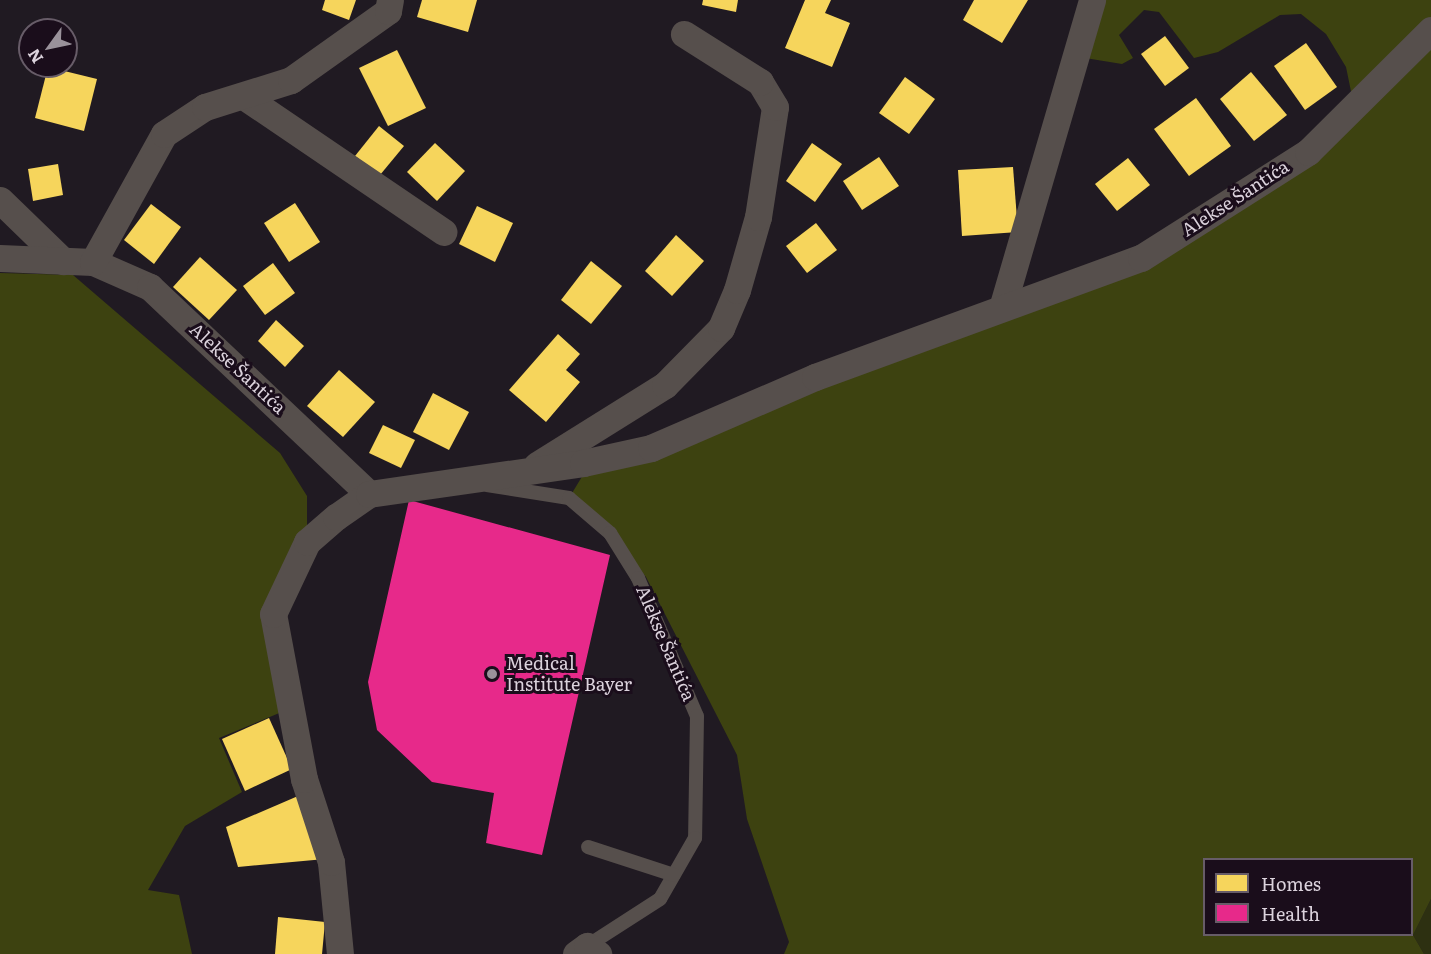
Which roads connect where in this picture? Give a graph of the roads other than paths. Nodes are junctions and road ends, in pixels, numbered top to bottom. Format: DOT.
graph roads {
  1 [pos="390,0"];
  2 [pos="1092,0"];
  3 [pos="1431,30"];
  4 [pos="684,34"];
  5 [pos="245,97"];
  6 [pos="0,200"];
  7 [pos="444,232"];
  8 [pos="0,258"];
  9 [pos="63,261"];
  10 [pos="93,262"];
  11 [pos="1002,308"];
  12 [pos="533,468"];
  13 [pos="461,481"];
  14 [pos="369,494"];
  15 [pos="588,847"];
  16 [pos="674,875"];
  17 [pos="587,951"];
  18 [pos="340,954"];
  1 -- 5 [label="street"];
  2 -- 11 [label="street"];
  3 -- 11 [label="street, Alekse Šantića"];
  4 -- 12 [label="street, Alekse Šantića"];
  5 -- 7 [label="street"];
  5 -- 10 [label="street"];
  6 -- 9 [label="street"];
  8 -- 9 [label="street"];
  9 -- 10 [label="street"];
  10 -- 14 [label="street, Alekse Šantića"];
  11 -- 12 [label="street, Alekse Šantića"];
  12 -- 13 [label="street, Alekse Šantića"];
  13 -- 14 [label="street, Alekse Šantića"];
  13 -- 16 [label="lane, Alekse Šantića"];
  14 -- 18 [label="street, Alekse Šantića"];
  15 -- 16 [label="lane"];
  16 -- 17 [label="lane, Alekse Šantića"];
}
